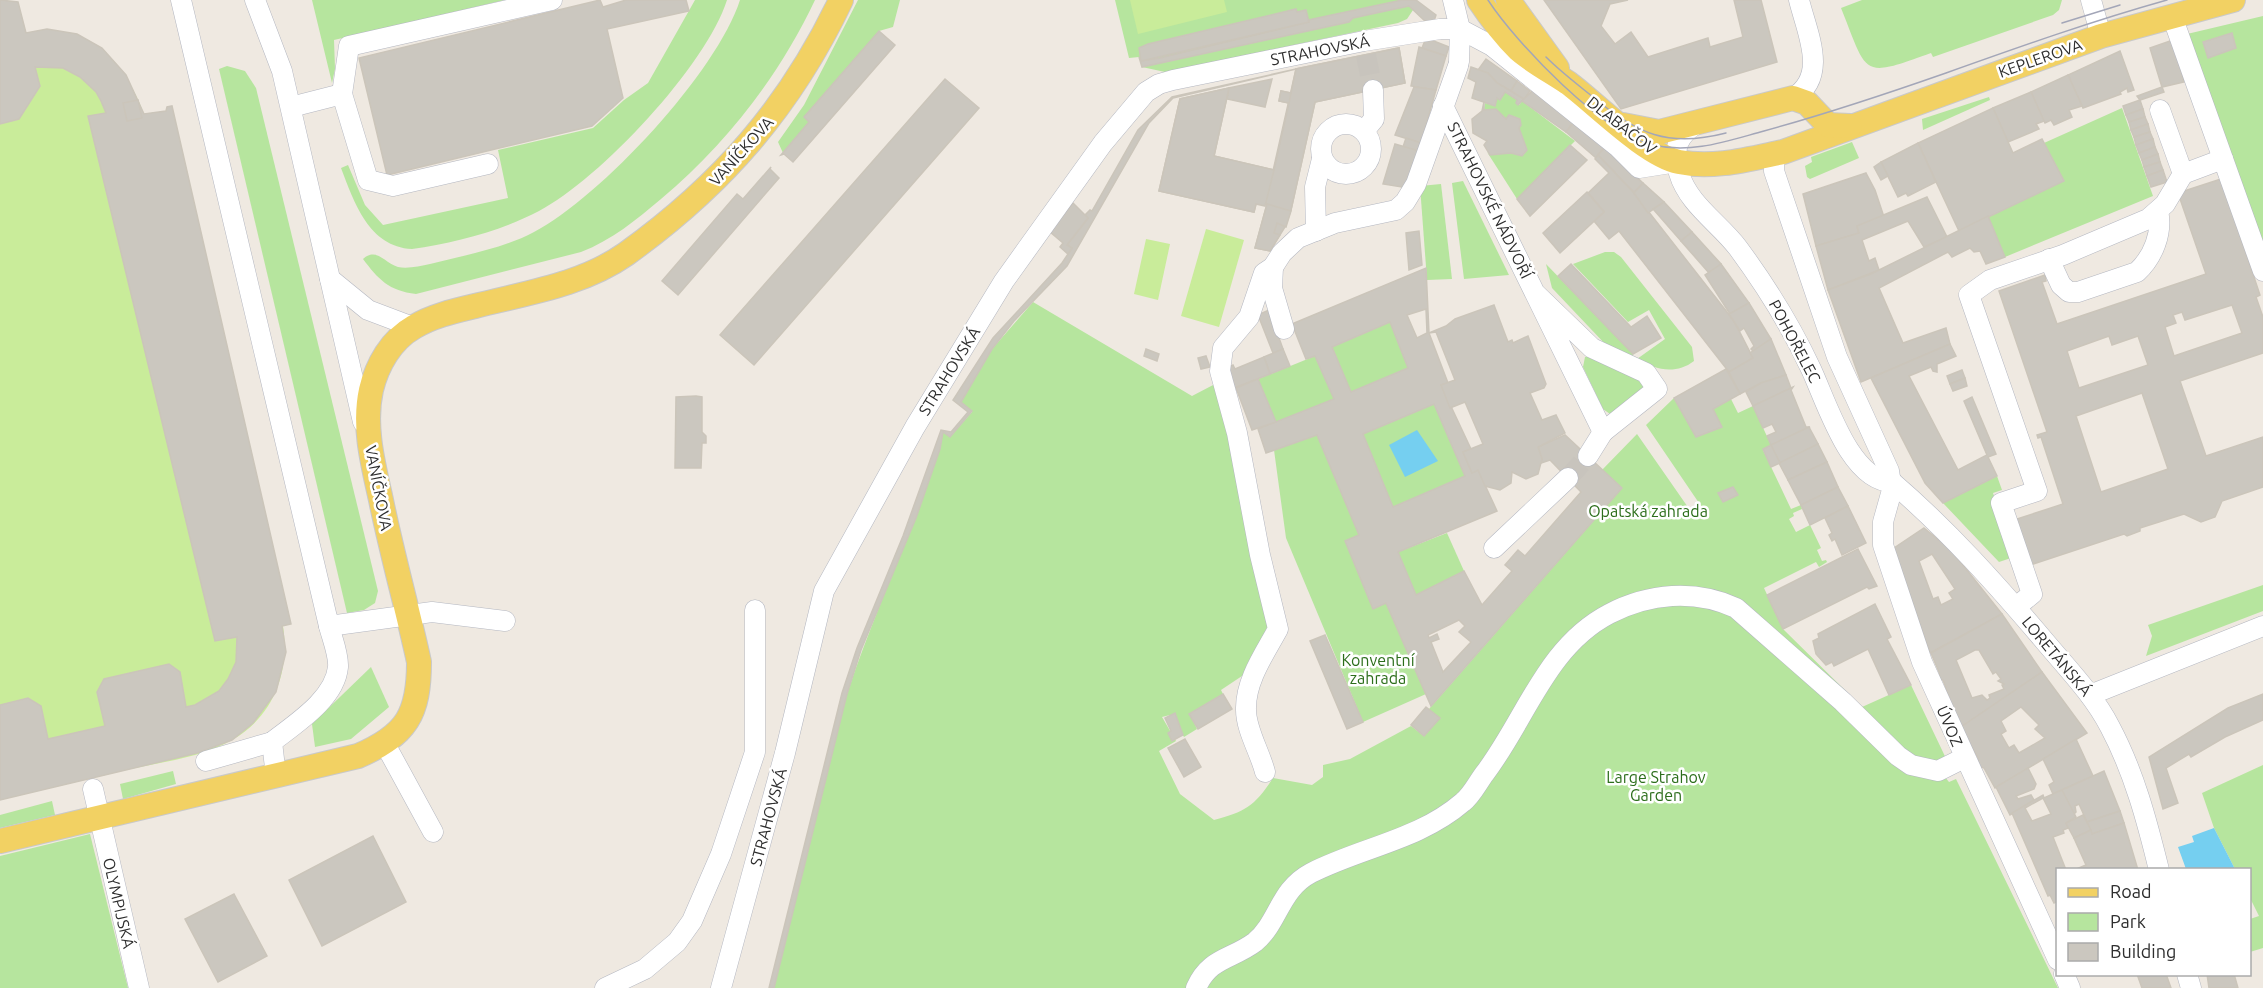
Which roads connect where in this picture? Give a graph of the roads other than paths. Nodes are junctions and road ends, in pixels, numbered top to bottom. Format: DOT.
graph roads {
  1 [pos="181,0"];
  2 [pos="255,0"];
  3 [pos="552,0"];
  4 [pos="841,0"];
  5 [pos="1453,0"];
  6 [pos="1479,0"];
  7 [pos="1508,0"];
  8 [pos="1799,0"];
  9 [pos="2091,0"];
  10 [pos="2233,0"];
  11 [pos="2172,16"];
  12 [pos="1460,29"];
  13 [pos="2101,36"];
  14 [pos="1569,84"];
  15 [pos="1373,90"];
  16 [pos="342,94"];
  17 [pos="1793,98"];
  18 [pos="1443,106"];
  19 [pos="291,107"];
  20 [pos="2160,110"];
  21 [pos="1618,123"];
  22 [pos="1698,123"];
  23 [pos="1850,126"];
  24 [pos="1364,131"];
  25 [pos="1322,159"];
  26 [pos="2223,159"];
  27 [pos="1677,162"];
  28 [pos="1778,162"];
  29 [pos="488,164"];
  30 [pos="2183,174"];
  31 [pos="2158,212"];
  32 [pos="1317,231"];
  33 [pos="2049,259"];
  34 [pos="1273,267"];
  35 [pos="2263,271"];
  36 [pos="330,279"];
  37 [pos="1536,294"];
  38 [pos="413,327"];
  39 [pos="1284,329"];
  40 [pos="1603,432"];
  41 [pos="370,450"];
  42 [pos="1588,456"];
  43 [pos="1568,478"];
  44 [pos="1892,482"];
  45 [pos="1494,548"];
  46 [pos="2016,607"];
  47 [pos="755,610"];
  48 [pos="409,616"];
  49 [pos="505,621"];
  50 [pos="329,626"];
  51 [pos="2263,626"];
  52 [pos="2090,695"];
  53 [pos="272,742"];
  54 [pos="385,744"];
  55 [pos="1964,758"];
  56 [pos="206,761"];
  57 [pos="1265,772"];
  58 [pos="276,776"];
  59 [pos="93,789"];
  60 [pos="99,818"];
  61 [pos="433,832"];
  62 [pos="0,841"];
  63 [pos="2158,868"];
  64 [pos="2056,956"];
  65 [pos="139,988"];
  66 [pos="605,988"];
  67 [pos="722,988"];
  68 [pos="1196,988"];
  1 -- 50 [label="street"];
  2 -- 19 [label="street"];
  3 -- 16 [label="street"];
  4 -- 38 [label="main road, VANÍČKOVA"];
  5 -- 12 [label="street"];
  6 -- 14 [label="main road, DLABAČOV"];
  7 -- 14 [label="main road, DLABAČOV"];
  8 -- 17 [label="street"];
  9 -- 13 [label="street"];
  10 -- 11 [label="main road, KEPLEROVA"];
  11 -- 13 [label="main road, KEPLEROVA"];
  11 -- 26 [label="street"];
  12 -- 18 [label="street"];
  12 -- 27 [label="street"];
  12 -- 67 [label="street, STRAHOVSKÁ"];
  13 -- 23 [label="main road, KEPLEROVA"];
  14 -- 21 [label="main road, DLABAČOV"];
  15 -- 24 [label="street"];
  16 -- 19 [label="street"];
  16 -- 29 [label="street"];
  17 -- 22 [label="main road"];
  17 -- 23 [label="main road"];
  18 -- 32 [label="street"];
  18 -- 37 [label="street, STRAHOVSKÉ NÁDVOŘÍ"];
  19 -- 36 [label="street"];
  20 -- 30 [label="street"];
  21 -- 22 [label="main road"];
  21 -- 27 [label="main road, DLABAČOV"];
  22 -- 27 [label="street"];
  23 -- 28 [label="main road, KEPLEROVA"];
  24 -- 25 [label="street"];
  24 -- 25 [label="street"];
  25 -- 32 [label="street"];
  26 -- 30 [label="street"];
  26 -- 35 [label="street"];
  27 -- 28 [label="main road, KEPLEROVA"];
  27 -- 44 [label="street, POHOŘELEC"];
  28 -- 44 [label="street, POHOŘELEC"];
  30 -- 31 [label="street"];
  31 -- 33 [label="street"];
  31 -- 33 [label="street"];
  32 -- 34 [label="street"];
  33 -- 46 [label="street"];
  34 -- 39 [label="street"];
  34 -- 57 [label="street"];
  36 -- 38 [label="street"];
  36 -- 41 [label="street"];
  37 -- 40 [label="street, STRAHOVSKÉ NÁDVOŘÍ"];
  37 -- 40 [label="street, STRAHOVSKÉ NÁDVOŘÍ"];
  38 -- 41 [label="main road, VANÍČKOVA"];
  40 -- 42 [label="street"];
  41 -- 48 [label="main road, VANÍČKOVA"];
  43 -- 45 [label="street"];
  44 -- 46 [label="street, LORETÁNSKÁ"];
  44 -- 55 [label="street, ÚVOZ"];
  46 -- 52 [label="street, LORETÁNSKÁ"];
  47 -- 66 [label="street"];
  48 -- 49 [label="street"];
  48 -- 50 [label="street"];
  48 -- 54 [label="main road, VANÍČKOVA"];
  50 -- 53 [label="street"];
  51 -- 52 [label="street"];
  52 -- 63 [label="street, LORETÁNSKÁ"];
  53 -- 56 [label="street"];
  53 -- 58 [label="street"];
  54 -- 58 [label="main road, VANÍČKOVA"];
  54 -- 61 [label="street"];
  55 -- 64 [label="street, ÚVOZ"];
  55 -- 68 [label="street"];
  58 -- 60 [label="main road, VANÍČKOVA"];
  59 -- 60 [label="street, OLYMPIJSKÁ"];
  60 -- 62 [label="main road, VANÍČKOVA"];
  60 -- 65 [label="street, OLYMPIJSKÁ"];
}
